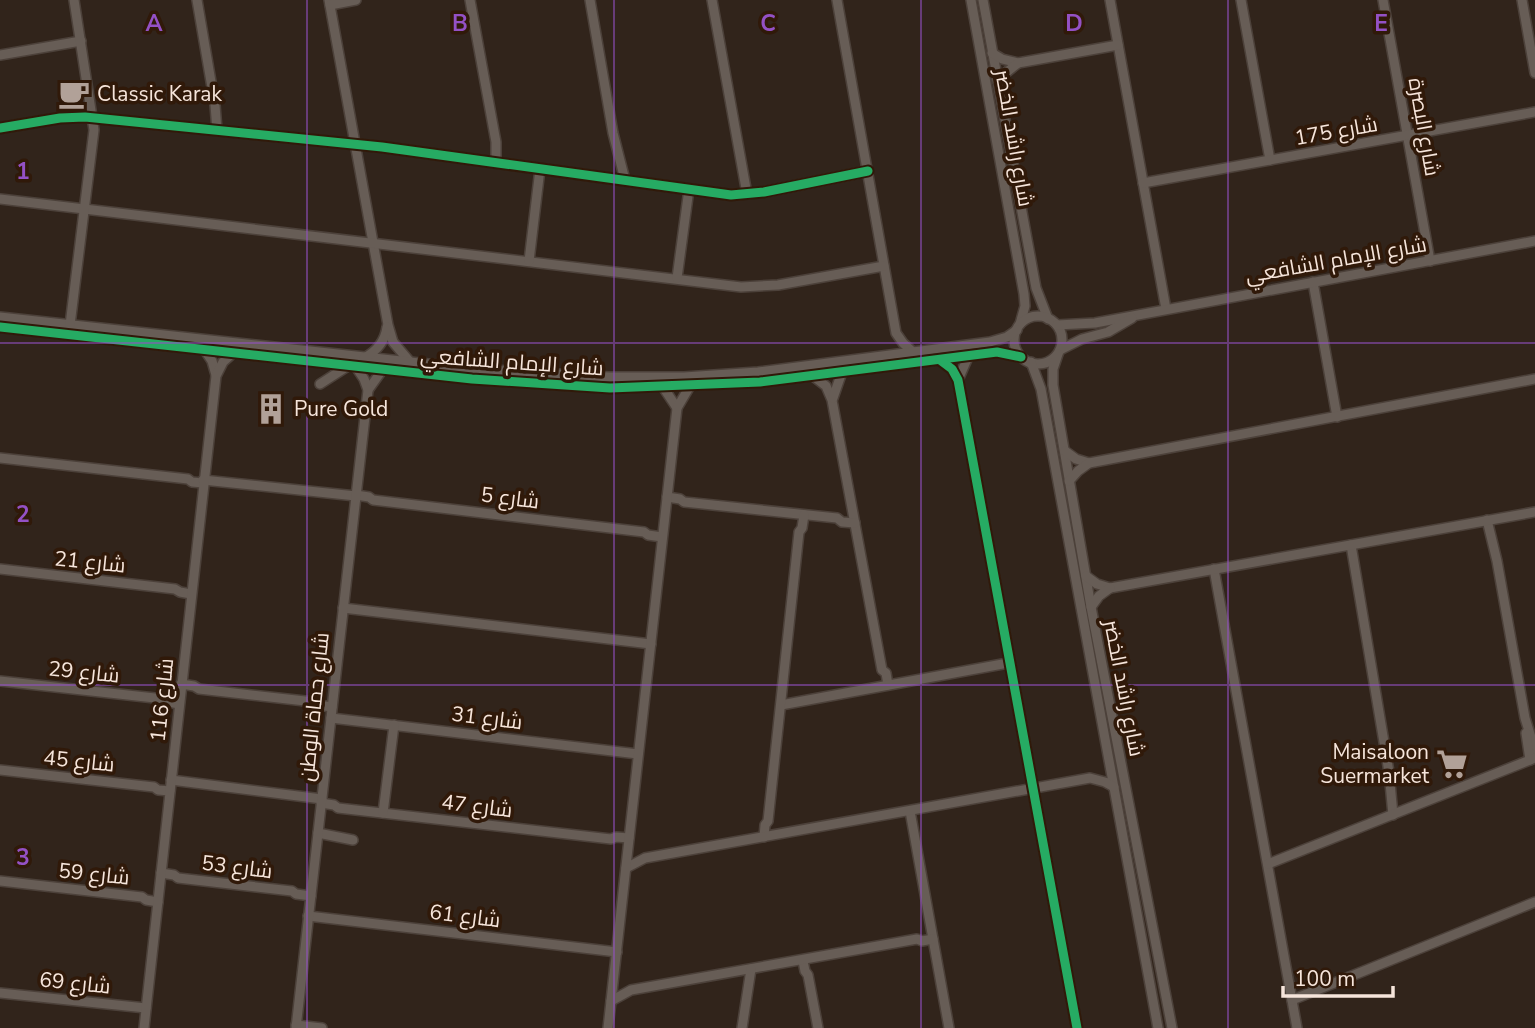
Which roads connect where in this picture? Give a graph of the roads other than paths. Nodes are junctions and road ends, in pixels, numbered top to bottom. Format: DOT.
graph roads {
  1 [pos="74,0"];
  2 [pos="197,0"];
  3 [pos="356,0"];
  4 [pos="470,0"];
  5 [pos="590,0"];
  6 [pos="712,0"];
  7 [pos="837,0"];
  8 [pos="971,0"];
  9 [pos="983,0"];
  10 [pos="1110,0"];
  11 [pos="1241,0"];
  12 [pos="1382,0"];
  13 [pos="1522,0"];
  14 [pos="329,3"];
  15 [pos="81,41"];
  16 [pos="1118,45"];
  17 [pos="992,53"];
  18 [pos="0,55"];
  19 [pos="1018,63"];
  20 [pos="1535,72"];
  21 [pos="998,80"];
  22 [pos="1535,112"];
  23 [pos="94,118"];
  24 [pos="0,128"];
  25 [pos="217,130"];
  26 [pos="1407,135"];
  27 [pos="354,145"];
  28 [pos="1270,160"];
  29 [pos="496,162"];
  30 [pos="540,169"];
  31 [pos="867,171"];
  32 [pos="622,180"];
  33 [pos="1143,183"];
  34 [pos="689,189"];
  35 [pos="747,194"];
  36 [pos="0,199"];
  37 [pos="84,208"];
  38 [pos="372,242"];
  39 [pos="1535,242"];
  40 [pos="528,261"];
  41 [pos="1430,261"];
  42 [pos="884,266"];
  43 [pos="677,278"];
  44 [pos="1313,282"];
  45 [pos="1166,309"];
  46 [pos="1143,313"];
  47 [pos="0,317"];
  48 [pos="1048,318"];
  49 [pos="70,325"];
  50 [pos="1057,325"];
  51 [pos="388,326"];
  52 [pos="0,327"];
  53 [pos="1018,327"];
  54 [pos="896,333"];
  55 [pos="204,349"];
  56 [pos="914,352"];
  57 [pos="1059,352"];
  58 [pos="233,353"];
  59 [pos="886,355"];
  60 [pos="968,356"];
  61 [pos="1021,356"];
  62 [pos="364,358"];
  63 [pos="940,360"];
  64 [pos="410,362"];
  65 [pos="1031,362"];
  66 [pos="352,366"];
  67 [pos="383,369"];
  68 [pos="842,372"];
  69 [pos="216,376"];
  70 [pos="813,376"];
  71 [pos="1535,379"];
  72 [pos="958,380"];
  73 [pos="320,384"];
  74 [pos="690,386"];
  75 [pos="663,387"];
  76 [pos="368,390"];
  77 [pos="832,400"];
  78 [pos="677,408"];
  79 [pos="1338,416"];
  80 [pos="1065,451"];
  81 [pos="0,458"];
  82 [pos="1089,463"];
  83 [pos="203,480"];
  84 [pos="1069,481"];
  85 [pos="355,498"];
  86 [pos="667,500"];
  87 [pos="1535,512"];
  88 [pos="801,514"];
  89 [pos="855,519"];
  90 [pos="1490,520"];
  91 [pos="663,534"];
  92 [pos="1348,545"];
  93 [pos="0,569"];
  94 [pos="1214,569"];
  95 [pos="1086,576"];
  96 [pos="1110,588"];
  97 [pos="192,591"];
  98 [pos="1091,607"];
  99 [pos="343,608"];
  100 [pos="650,644"];
  101 [pos="1008,663"];
  102 [pos="0,681"];
  103 [pos="885,685"];
  104 [pos="180,694"];
  105 [pos="332,704"];
  106 [pos="781,705"];
  107 [pos="331,718"];
  108 [pos="1525,718"];
  109 [pos="394,725"];
  110 [pos="1535,750"];
  111 [pos="638,754"];
  112 [pos="1532,759"];
  113 [pos="1108,760"];
  114 [pos="0,770"];
  115 [pos="1090,778"];
  116 [pos="170,786"];
  117 [pos="1114,787"];
  118 [pos="1032,789"];
  119 [pos="321,804"];
  120 [pos="910,811"];
  121 [pos="383,813"];
  122 [pos="1397,813"];
  123 [pos="318,833"];
  124 [pos="767,836"];
  125 [pos="353,840"];
  126 [pos="628,846"];
  127 [pos="645,858"];
  128 [pos="1268,864"];
  129 [pos="626,868"];
  130 [pos="161,876"];
  131 [pos="0,881"];
  132 [pos="311,893"];
  133 [pos="158,899"];
  134 [pos="1535,902"];
  135 [pos="308,916"];
  136 [pos="932,936"];
  137 [pos="617,951"];
  138 [pos="806,960"];
  139 [pos="747,970"];
  140 [pos="612,987"];
  141 [pos="631,990"];
  142 [pos="0,993"];
  143 [pos="1292,1000"];
  144 [pos="611,1001"];
  145 [pos="146,1008"];
  146 [pos="296,1026"];
  147 [pos="144,1028"];
  148 [pos="322,1028"];
  149 [pos="608,1028"];
  150 [pos="742,1028"];
  151 [pos="818,1028"];
  152 [pos="949,1028"];
  153 [pos="1077,1028"];
  154 [pos="1158,1028"];
  155 [pos="1171,1028"];
  156 [pos="1297,1028"];
  1 -- 15 [label="street"];
  2 -- 25 [label="street"];
  3 -- 14 [label="street"];
  4 -- 29 [label="street"];
  5 -- 32 [label="street"];
  6 -- 35 [label="street"];
  7 -- 31 [label="street"];
  8 -- 53 [label="street, شارع راشد الخضر"];
  9 -- 17 [label="street, شارع راشد الخضر"];
  10 -- 16 [label="street"];
  11 -- 28 [label="street"];
  12 -- 26 [label="street, شارع البصرة"];
  13 -- 20 [label="street"];
  14 -- 27 [label="street"];
  15 -- 18 [label="street"];
  15 -- 23 [label="street"];
  16 -- 19 [label="street"];
  16 -- 33 [label="street"];
  17 -- 19 [label="street"];
  17 -- 21 [label="street, شارع راشد الخضر"];
  19 -- 21 [label="street"];
  21 -- 48 [label="street, شارع راشد الخضر"];
  22 -- 26 [label="street, شارع 175"];
  23 -- 24 [label="street"];
  23 -- 25 [label="street"];
  23 -- 37 [label="street"];
  25 -- 27 [label="street"];
  26 -- 28 [label="street, شارع 175"];
  26 -- 41 [label="street, شارع البصرة"];
  27 -- 29 [label="street"];
  27 -- 38 [label="street"];
  28 -- 33 [label="street, شارع 175"];
  29 -- 30 [label="street"];
  30 -- 32 [label="street"];
  30 -- 40 [label="street"];
  31 -- 35 [label="street"];
  31 -- 42 [label="street"];
  32 -- 34 [label="street"];
  33 -- 45 [label="street"];
  34 -- 35 [label="street"];
  34 -- 43 [label="street"];
  36 -- 37 [label="street"];
  37 -- 38 [label="street"];
  37 -- 49 [label="street"];
  38 -- 40 [label="street"];
  38 -- 51 [label="street"];
  39 -- 41 [label="street, شارع الإمام الشافعي"];
  40 -- 43 [label="street"];
  41 -- 44 [label="street, شارع الإمام الشافعي"];
  42 -- 43 [label="street"];
  42 -- 54 [label="street"];
  44 -- 45 [label="street, شارع الإمام الشافعي"];
  44 -- 79 [label="street"];
  45 -- 46 [label="street, شارع الإمام الشافعي"];
  46 -- 50 [label="street, شارع الإمام الشافعي"];
  46 -- 57 [label="street, شارع الإمام الشافعي"];
  47 -- 49 [label="street, شارع الإمام الشافعي"];
  48 -- 50 [label="street"];
  48 -- 53 [label="street"];
  49 -- 62 [label="street, شارع الإمام الشافعي"];
  50 -- 57 [label="street"];
  51 -- 62 [label="street"];
  51 -- 64 [label="street"];
  52 -- 55 [label="street, شارع الإمام الشافعي"];
  53 -- 56 [label="street, شارع الإمام الشافعي"];
  53 -- 61 [label="street"];
  54 -- 56 [label="street"];
  54 -- 59 [label="street"];
  55 -- 58 [label="street, شارع الإمام الشافعي"];
  55 -- 69 [label="street"];
  56 -- 59 [label="street, شارع الإمام الشافعي"];
  57 -- 65 [label="street"];
  57 -- 80 [label="street, شارع راشد الخضر"];
  58 -- 66 [label="street, شارع الإمام الشافعي"];
  58 -- 69 [label="street, شارع 116"];
  59 -- 64 [label="street, شارع الإمام الشافعي"];
  60 -- 61 [label="street, شارع الإمام الشافعي"];
  60 -- 63 [label="street, شارع الإمام الشافعي"];
  60 -- 72 [label="street"];
  61 -- 65 [label="street"];
  62 -- 64 [label="street, شارع الإمام الشافعي"];
  63 -- 68 [label="street, شارع الإمام الشافعي"];
  63 -- 72 [label="street"];
  65 -- 113 [label="street, شارع راشد الخضر"];
  66 -- 67 [label="street, شارع الإمام الشافعي"];
  66 -- 73 [label="street"];
  66 -- 76 [label="street"];
  67 -- 75 [label="street, شارع الإمام الشافعي"];
  67 -- 76 [label="street, شارع حماة الوطن"];
  68 -- 70 [label="street, شارع الإمام الشافعي"];
  68 -- 77 [label="street"];
  69 -- 83 [label="street, شارع 116"];
  70 -- 74 [label="street, شارع الإمام الشافعي"];
  70 -- 77 [label="street"];
  71 -- 79 [label="street"];
  72 -- 101 [label="street"];
  74 -- 75 [label="street, شارع الإمام الشافعي"];
  74 -- 78 [label="street"];
  75 -- 78 [label="street"];
  76 -- 85 [label="street, شارع حماة الوطن"];
  77 -- 89 [label="street"];
  78 -- 86 [label="street"];
  79 -- 82 [label="street"];
  80 -- 82 [label="street"];
  80 -- 84 [label="street, شارع راشد الخضر"];
  81 -- 83 [label="street, شارع 5"];
  82 -- 84 [label="street"];
  83 -- 85 [label="street, شارع 5"];
  83 -- 97 [label="street, شارع 116"];
  84 -- 95 [label="street, شارع راشد الخضر"];
  85 -- 91 [label="street, شارع 5"];
  85 -- 99 [label="street, شارع حماة الوطن"];
  86 -- 88 [label="street"];
  86 -- 91 [label="street"];
  87 -- 90 [label="street"];
  88 -- 89 [label="street"];
  88 -- 106 [label="street"];
  89 -- 103 [label="street"];
  90 -- 92 [label="street"];
  90 -- 108 [label="street"];
  91 -- 100 [label="street"];
  92 -- 94 [label="street"];
  92 -- 122 [label="street"];
  93 -- 97 [label="street, شارع 21"];
  94 -- 96 [label="street"];
  94 -- 128 [label="street"];
  95 -- 96 [label="street"];
  95 -- 98 [label="street, شارع راشد الخضر"];
  96 -- 98 [label="street"];
  97 -- 104 [label="street, شارع 116"];
  98 -- 155 [label="street, شارع راشد الخضر"];
  99 -- 100 [label="street"];
  99 -- 105 [label="street, شارع حماة الوطن"];
  100 -- 111 [label="street"];
  101 -- 103 [label="street"];
  101 -- 118 [label="street"];
  102 -- 104 [label="street, شارع 29"];
  103 -- 106 [label="street"];
  104 -- 105 [label="street"];
  104 -- 116 [label="street, شارع 116"];
  105 -- 107 [label="street, شارع حماة الوطن"];
  106 -- 124 [label="street"];
  107 -- 109 [label="street, شارع 31"];
  107 -- 119 [label="street, شارع حماة الوطن"];
  108 -- 110 [label="street"];
  108 -- 112 [label="street"];
  109 -- 111 [label="street, شارع 31"];
  109 -- 121 [label="street"];
  111 -- 126 [label="street"];
  112 -- 122 [label="street"];
  113 -- 115 [label="street"];
  113 -- 117 [label="street, شارع راشد الخضر"];
  114 -- 116 [label="street, شارع 45"];
  115 -- 117 [label="street"];
  115 -- 118 [label="street"];
  116 -- 119 [label="street, شارع 45"];
  116 -- 130 [label="street, شارع 116"];
  117 -- 154 [label="street, شارع راشد الخضر"];
  118 -- 120 [label="street"];
  118 -- 153 [label="street"];
  119 -- 121 [label="street, شارع 47"];
  119 -- 123 [label="street, شارع حماة الوطن"];
  120 -- 124 [label="street"];
  120 -- 136 [label="street"];
  121 -- 126 [label="street, شارع 47"];
  122 -- 128 [label="street"];
  123 -- 125 [label="street"];
  123 -- 132 [label="street, شارع حماة الوطن"];
  124 -- 127 [label="street"];
  126 -- 127 [label="street, شارع 47"];
  126 -- 129 [label="street"];
  127 -- 129 [label="street"];
  128 -- 143 [label="street"];
  129 -- 137 [label="street"];
  130 -- 132 [label="street, شارع 53"];
  130 -- 133 [label="street, شارع 116"];
  131 -- 133 [label="street, شارع 59"];
  132 -- 135 [label="street, شارع حماة الوطن"];
  133 -- 145 [label="street, شارع 116"];
  134 -- 143 [label="street"];
  135 -- 137 [label="street, شارع 61"];
  135 -- 146 [label="street, شارع حماة الوطن"];
  136 -- 138 [label="street"];
  136 -- 152 [label="street"];
  137 -- 140 [label="street"];
  138 -- 139 [label="street"];
  138 -- 151 [label="street"];
  139 -- 141 [label="street"];
  139 -- 150 [label="street"];
  140 -- 141 [label="street"];
  140 -- 144 [label="street"];
  141 -- 144 [label="street"];
  142 -- 145 [label="street, شارع 69"];
  143 -- 156 [label="street"];
  144 -- 149 [label="street"];
  145 -- 147 [label="street, شارع 116"];
  146 -- 148 [label="street"];
}
